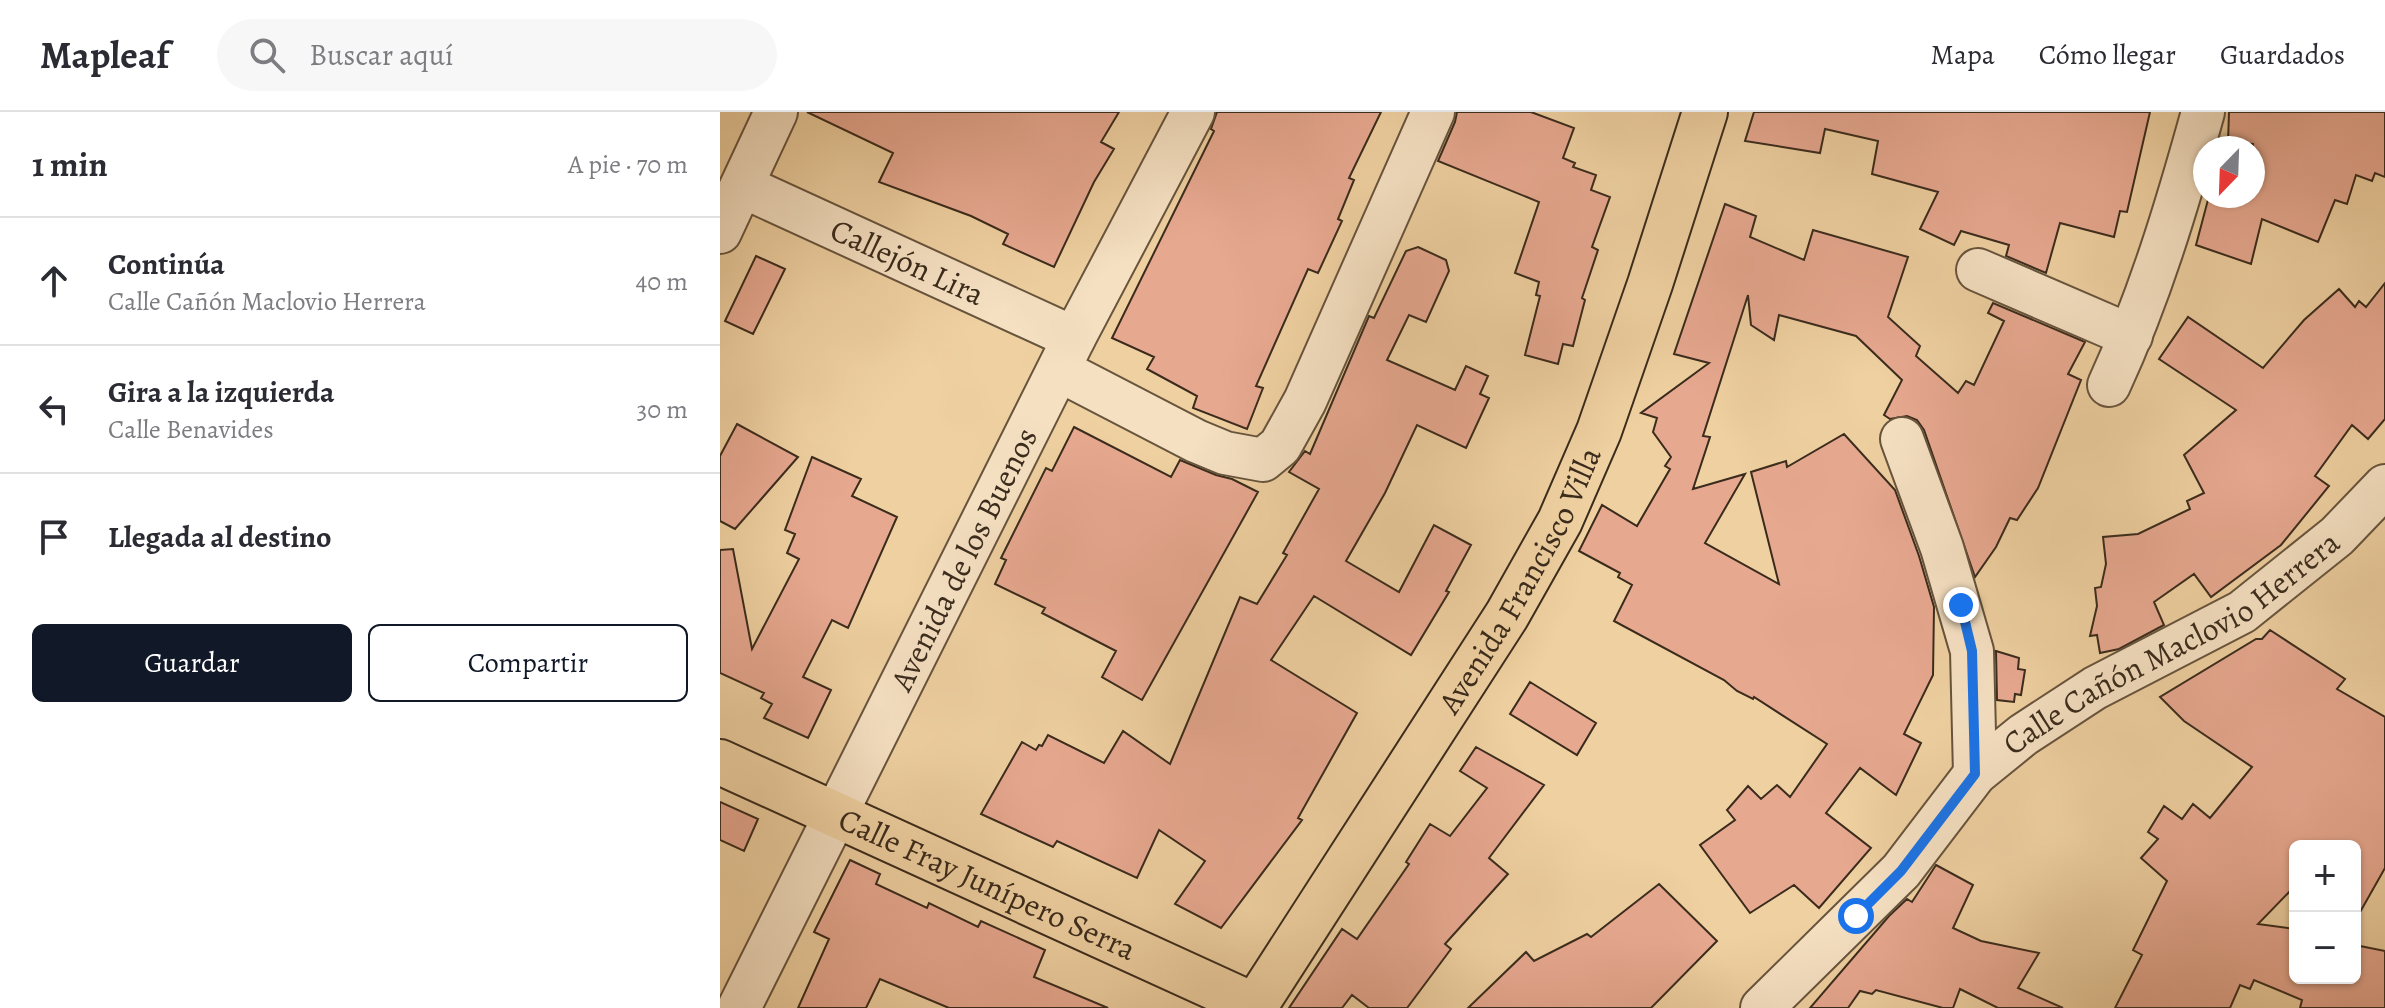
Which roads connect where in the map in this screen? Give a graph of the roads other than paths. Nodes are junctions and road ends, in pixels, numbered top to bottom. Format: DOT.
graph roads {
  1 [pos="776,112"];
  2 [pos="1193,112"];
  3 [pos="1433,112"];
  4 [pos="1705,112"];
  5 [pos="2203,112"];
  6 [pos="742,186"];
  7 [pos="720,232"];
  8 [pos="1978,270"];
  9 [pos="2131,336"];
  10 [pos="1066,354"];
  11 [pos="2109,385"];
  12 [pos="1902,439"];
  13 [pos="2385,486"];
  14 [pos="720,762"];
  15 [pos="1975,774"];
  16 [pos="836,814"];
  17 [pos="1254,1007"];
  18 [pos="739,1008"];
  19 [pos="1762,1008"];
  1 -- 6 [label="street"];
  2 -- 10 [label="street, Avenida de los Buenos"];
  3 -- 10 [label="street"];
  4 -- 17 [label="main road, Avenida Francisco Villa"];
  5 -- 9 [label="street"];
  6 -- 7 [label="street"];
  6 -- 10 [label="street, Callejón Lira"];
  8 -- 9 [label="street"];
  9 -- 11 [label="street"];
  10 -- 16 [label="street, Avenida de los Buenos"];
  12 -- 15 [label="street"];
  13 -- 15 [label="street, Calle Cañón Maclovio Herrera"];
  14 -- 16 [label="main road, Calle Fray Junípero Serra"];
  15 -- 19 [label="street, Calle Cañón Maclovio Herrera"];
  16 -- 17 [label="main road, Calle Fray Junípero Serra"];
  16 -- 18 [label="street, Avenida de los Buenos"];
}
